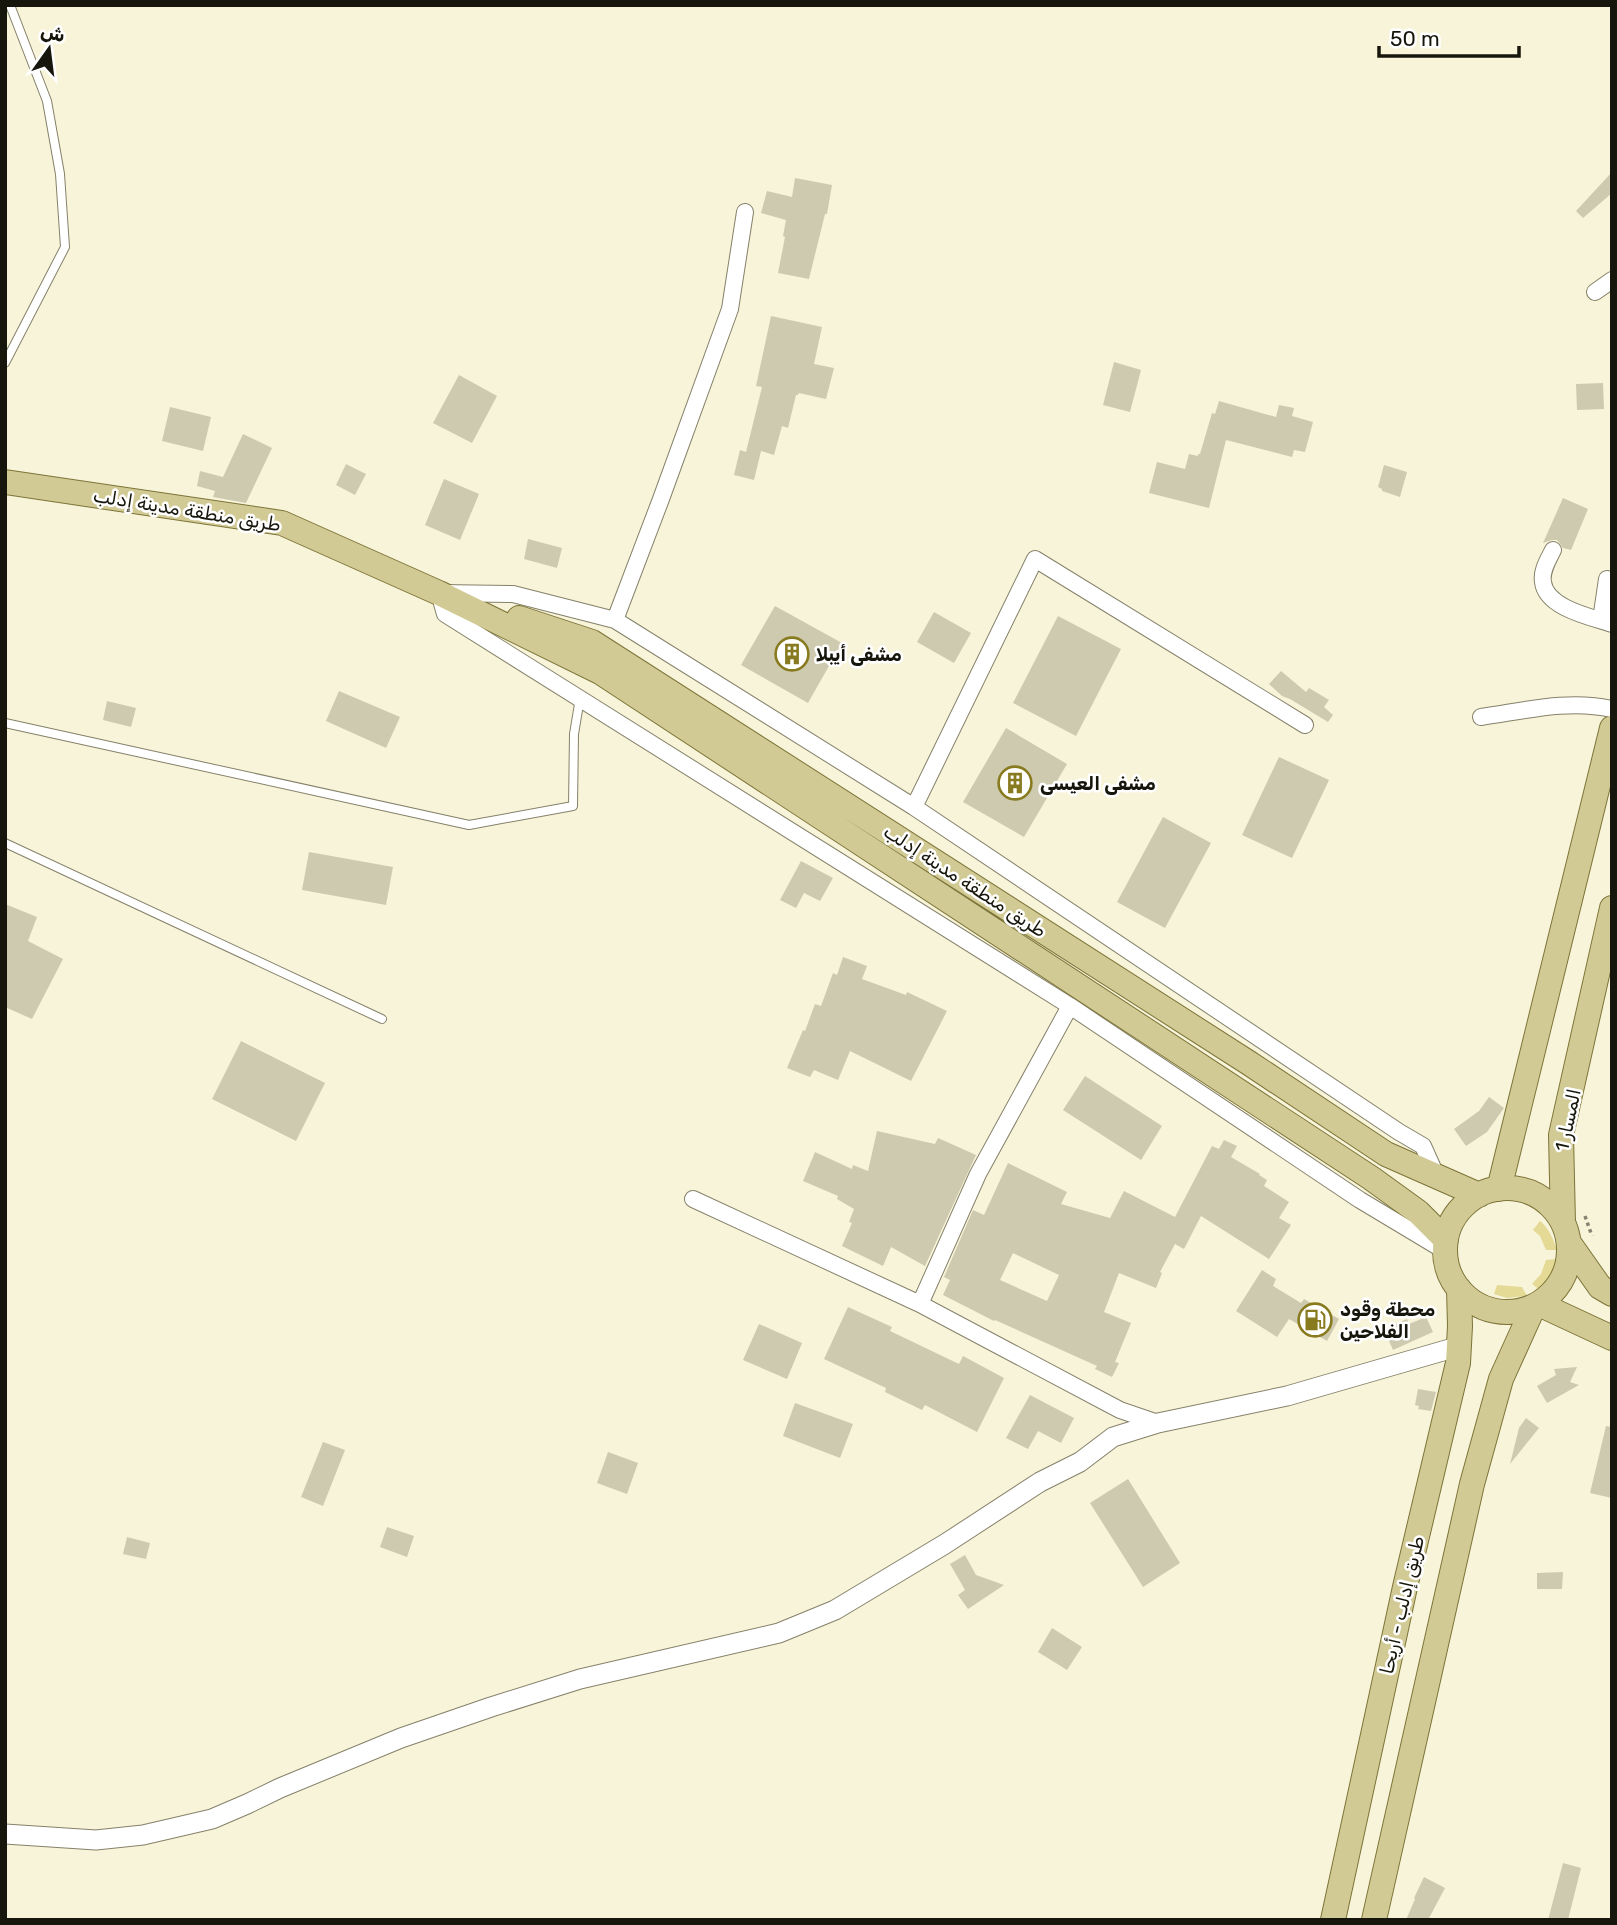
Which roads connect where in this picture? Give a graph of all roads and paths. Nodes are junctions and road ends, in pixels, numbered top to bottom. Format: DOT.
graph roads {
  1 [pos="10,5"];
  2 [pos="745,212"];
  3 [pos="1612,280"];
  4 [pos="1595,292"];
  5 [pos="5,363"];
  6 [pos="5,481"];
  7 [pos="1553,550"];
  8 [pos="1607,579"];
  9 [pos="439,593"];
  10 [pos="614,620"];
  11 [pos="1606,622"];
  12 [pos="580,698"];
  13 [pos="1612,709"];
  14 [pos="1481,718"];
  15 [pos="5,723"];
  16 [pos="1305,724"];
  17 [pos="1612,728"];
  18 [pos="914,807"];
  19 [pos="5,843"];
  20 [pos="1612,908"];
  21 [pos="1070,1006"];
  22 [pos="383,1018"];
  23 [pos="1436,1175"];
  24 [pos="1489,1192"];
  25 [pos="693,1199"];
  26 [pos="1572,1225"];
  27 [pos="1594,1240"];
  28 [pos="1446,1246"];
  29 [pos="1459,1289"];
  30 [pos="1612,1294"];
  31 [pos="920,1304"];
  32 [pos="1536,1305"];
  33 [pos="1612,1338"];
  34 [pos="1460,1346"];
  35 [pos="1158,1423"];
  36 [pos="5,1834"];
  37 [pos="1334,1920"];
  38 [pos="1374,1920"];
  1 -- 5 [label="lane"];
  2 -- 10 [label="street"];
  3 -- 4 [label="street"];
  6 -- 9 [label="main road, طريق منطقة مدينة إدلب"];
  7 -- 11 [label="street"];
  8 -- 11 [label="street"];
  9 -- 10 [label="street"];
  9 -- 12 [label="street"];
  9 -- 23 [label="main road, طريق منطقة مدينة إدلب"];
  9 -- 28 [label="main road, طريق منطقة مدينة إدلب"];
  10 -- 18 [label="street"];
  12 -- 15 [label="lane"];
  12 -- 21 [label="street"];
  13 -- 14 [label="street"];
  16 -- 18 [label="street"];
  17 -- 24 [label="main road"];
  18 -- 23 [label="street"];
  19 -- 22 [label="lane"];
  20 -- 26 [label="main road"];
  21 -- 28 [label="street"];
  21 -- 31 [label="street"];
  23 -- 24 [label="main road, طريق منطقة مدينة إدلب"];
  24 -- 26 [label="main road"];
  24 -- 28 [label="main road"];
  25 -- 31 [label="street"];
  26 -- 27 [label="path"];
  26 -- 30 [label="main road"];
  26 -- 32 [label="main road"];
  28 -- 29 [label="main road"];
  29 -- 32 [label="main road"];
  29 -- 34 [label="main road, طريق إدلب - أريحا"];
  31 -- 35 [label="street"];
  32 -- 33 [label="main road"];
  32 -- 38 [label="main road"];
  34 -- 35 [label="street"];
  34 -- 37 [label="main road, طريق إدلب - أريحا"];
  35 -- 36 [label="street"];
}
